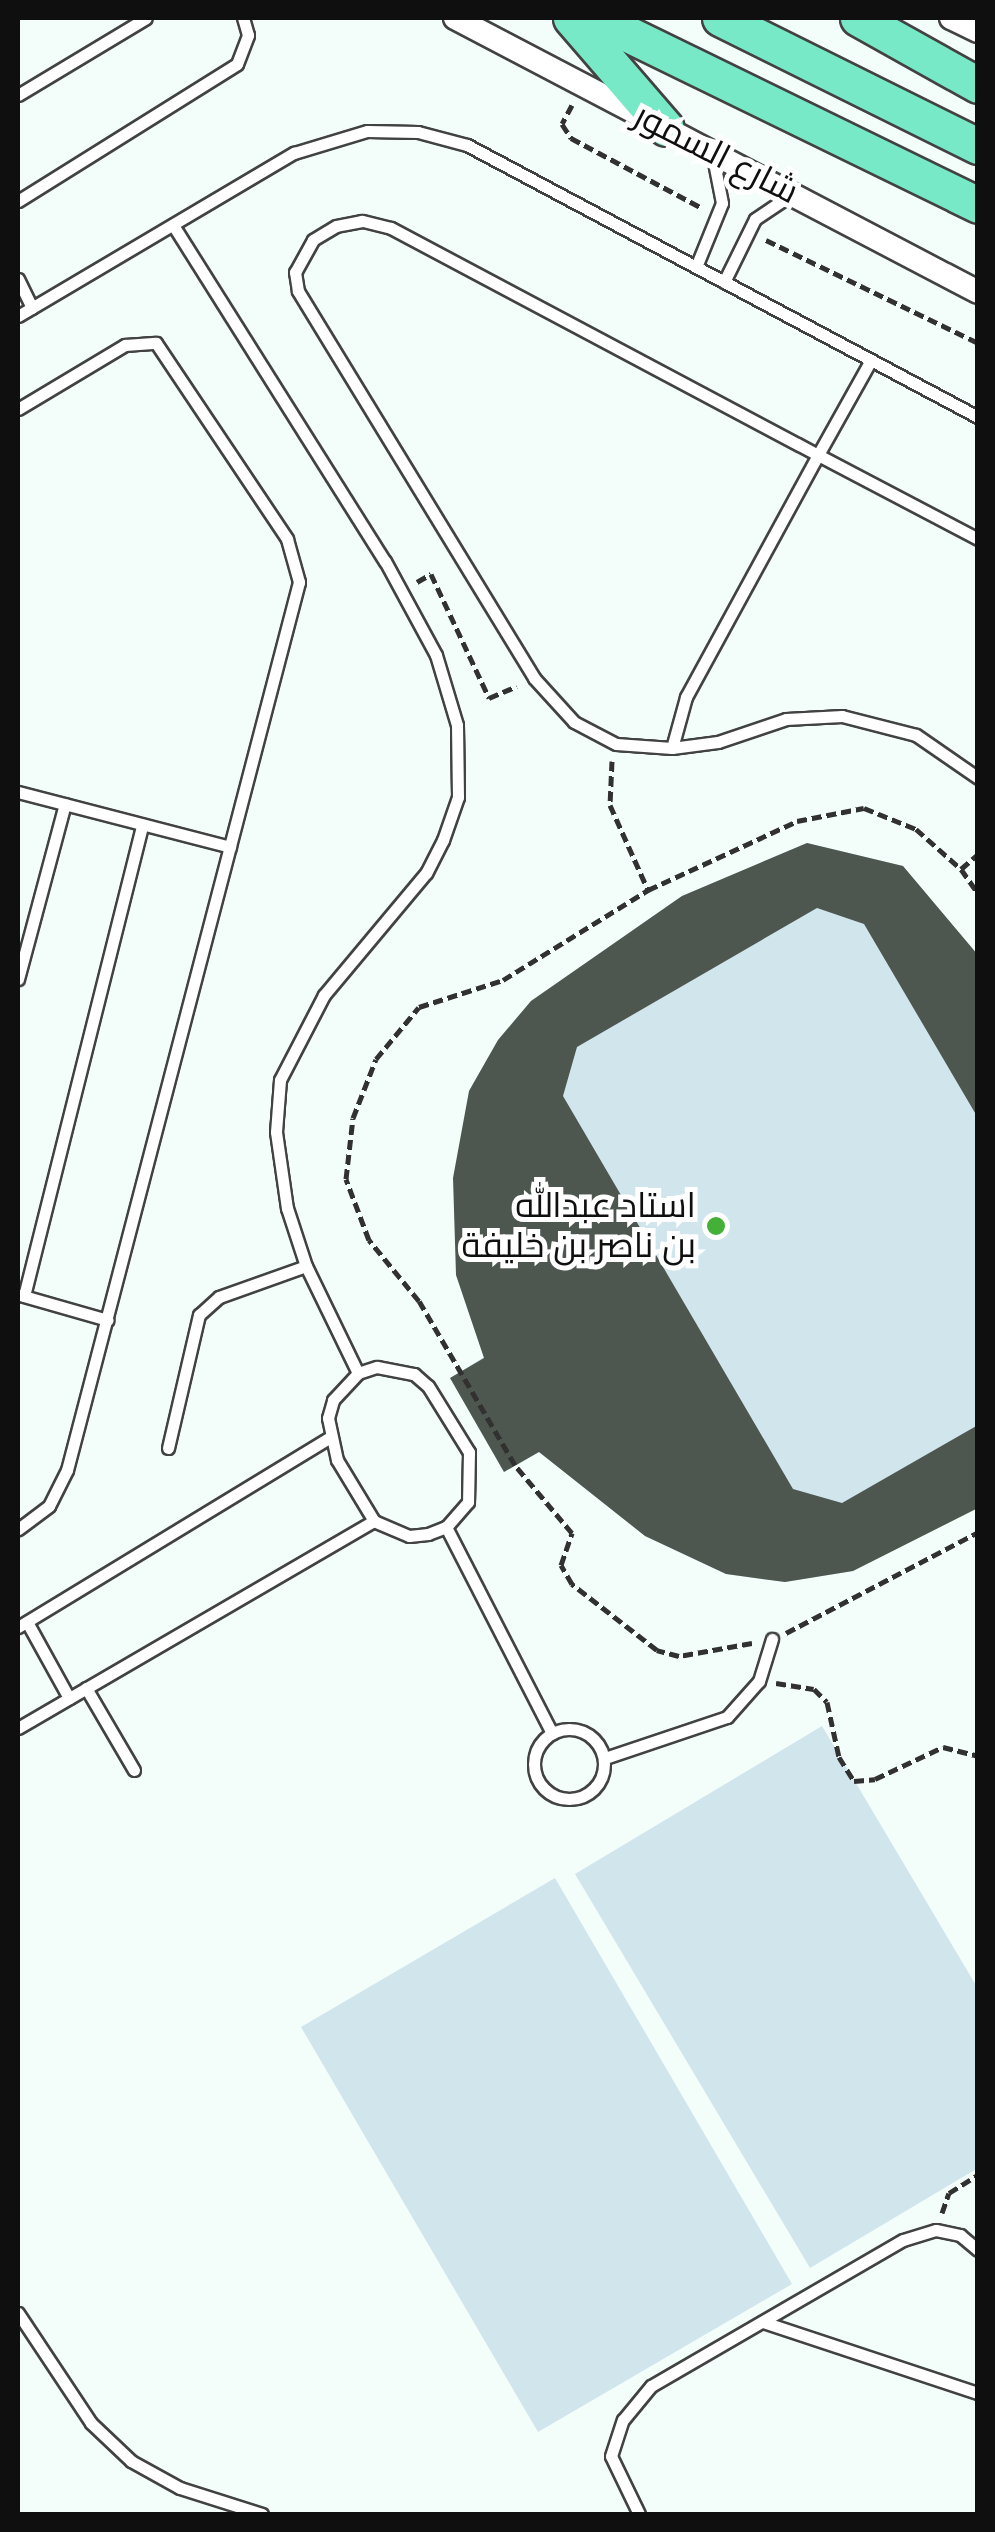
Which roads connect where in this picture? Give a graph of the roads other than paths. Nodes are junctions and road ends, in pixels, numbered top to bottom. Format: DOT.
graph roads {
  1 [pos="146,18"];
  2 [pos="243,18"];
  3 [pos="455,18"];
  4 [pos="571,18"];
  5 [pos="595,18"];
  6 [pos="720,18"];
  7 [pos="858,18"];
  8 [pos="950,18"];
  9 [pos="978,31"];
  10 [pos="978,84"];
  11 [pos="18,95"];
  12 [pos="666,128"];
  13 [pos="978,146"];
  14 [pos="708,149"];
  15 [pos="792,194"];
  16 [pos="18,202"];
  17 [pos="978,205"];
  18 [pos="172,225"];
  19 [pos="696,267"];
  20 [pos="18,279"];
  21 [pos="724,282"];
  22 [pos="978,292"];
  23 [pos="32,308"];
  24 [pos="18,316"];
  25 [pos="870,360"];
  26 [pos="18,408"];
  27 [pos="978,417"];
  28 [pos="818,455"];
  29 [pos="978,539"];
  30 [pos="672,748"];
  31 [pos="978,778"];
  32 [pos="18,792"];
  33 [pos="65,804"];
  34 [pos="142,825"];
  35 [pos="230,847"];
  36 [pos="18,978"];
  37 [pos="306,1266"];
  38 [pos="20,1295"];
  39 [pos="108,1320"];
  40 [pos="358,1372"];
  41 [pos="330,1437"];
  42 [pos="168,1448"];
  43 [pos="374,1521"];
  44 [pos="446,1527"];
  45 [pos="18,1529"];
  46 [pos="22,1624"];
  47 [pos="772,1639"];
  48 [pos="86,1688"];
  49 [pos="69,1698"];
  50 [pos="18,1728"];
  51 [pos="552,1733"];
  52 [pos="604,1758"];
  53 [pos="134,1770"];
  54 [pos="978,2250"];
  55 [pos="18,2313"];
  56 [pos="763,2322"];
  57 [pos="978,2393"];
  58 [pos="262,2514"];
  59 [pos="640,2514"];
  1 -- 11 [label="lane"];
  2 -- 16 [label="lane"];
  3 -- 12 [label="street, شارع السمور"];
  4 -- 12 [label="main road"];
  5 -- 17 [label="main road, شارع السمور"];
  6 -- 13 [label="main road"];
  7 -- 10 [label="main road"];
  8 -- 9 [label="street"];
  12 -- 14 [label="street, شارع السمور"];
  14 -- 15 [label="street, شارع السمور"];
  14 -- 19 [label="lane"];
  15 -- 21 [label="lane"];
  15 -- 22 [label="street, شارع السمور"];
  18 -- 19 [label="lane"];
  18 -- 23 [label="lane"];
  18 -- 37 [label="lane"];
  19 -- 21 [label="lane"];
  20 -- 23 [label="lane"];
  21 -- 25 [label="lane"];
  23 -- 24 [label="lane"];
  25 -- 27 [label="lane"];
  25 -- 28 [label="lane"];
  26 -- 35 [label="lane"];
  28 -- 29 [label="lane"];
  28 -- 30 [label="lane"];
  28 -- 30 [label="lane"];
  30 -- 31 [label="lane"];
  32 -- 33 [label="lane"];
  33 -- 34 [label="lane"];
  33 -- 36 [label="lane"];
  34 -- 35 [label="lane"];
  34 -- 38 [label="lane"];
  35 -- 39 [label="lane"];
  37 -- 40 [label="lane"];
  37 -- 42 [label="lane"];
  38 -- 39 [label="lane"];
  39 -- 45 [label="lane"];
  40 -- 41 [label="lane"];
  40 -- 44 [label="lane"];
  41 -- 43 [label="lane"];
  41 -- 46 [label="lane"];
  43 -- 44 [label="lane"];
  43 -- 48 [label="lane"];
  44 -- 51 [label="lane"];
  46 -- 49 [label="lane"];
  47 -- 52 [label="lane"];
  48 -- 49 [label="lane"];
  48 -- 53 [label="lane"];
  49 -- 50 [label="lane"];
  51 -- 52 [label="lane"];
  51 -- 52 [label="lane"];
  54 -- 56 [label="lane"];
  55 -- 58 [label="lane"];
  56 -- 57 [label="lane"];
  56 -- 59 [label="lane"];
}
